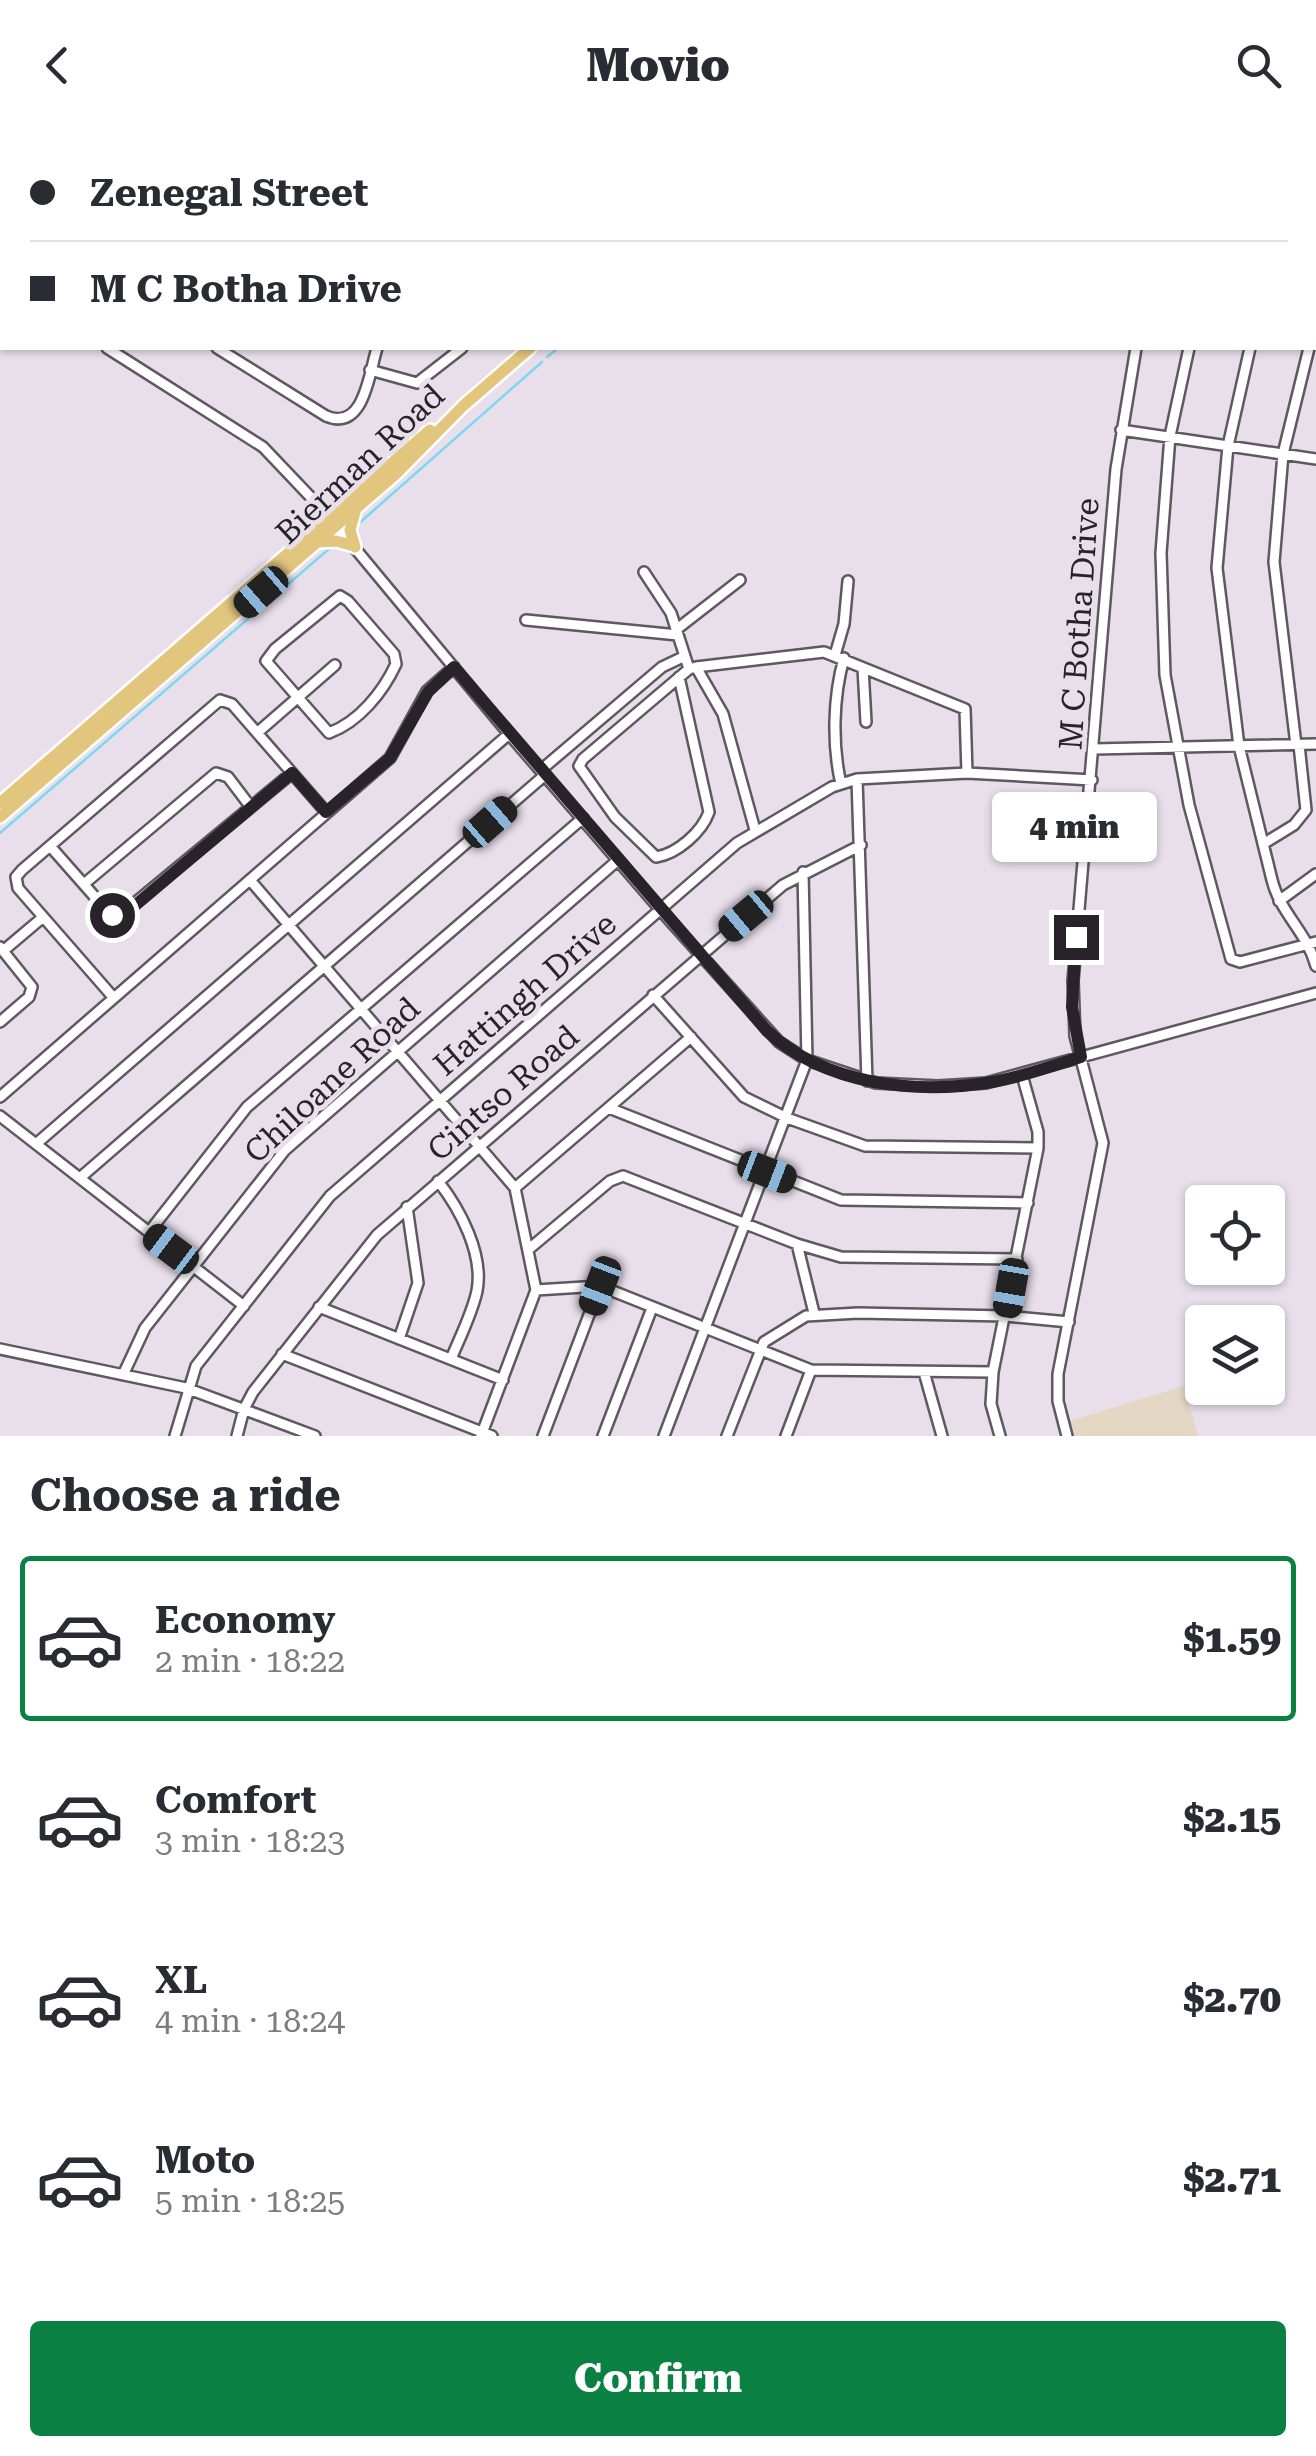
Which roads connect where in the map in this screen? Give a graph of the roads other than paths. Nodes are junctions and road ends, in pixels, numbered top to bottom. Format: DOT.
graph roads {
  1 [pos="110,350"];
  2 [pos="221,350"];
  3 [pos="376,350"];
  4 [pos="459,350"];
  5 [pos="525,350"];
  6 [pos="1136,350"];
  7 [pos="1189,350"];
  8 [pos="1250,350"];
  9 [pos="1309,350"];
  10 [pos="370,370"];
  11 [pos="1121,430"];
  12 [pos="1170,436"];
  13 [pos="1228,446"];
  14 [pos="1283,454"];
  15 [pos="1316,459"];
  16 [pos="318,504"];
  17 [pos="351,507"];
  18 [pos="333,522"];
  19 [pos="319,542"];
  20 [pos="354,546"];
  21 [pos="644,572"];
  22 [pos="740,580"];
  23 [pos="848,581"];
  24 [pos="526,620"];
  25 [pos="677,632"];
  26 [pos="683,656"];
  27 [pos="840,656"];
  28 [pos="335,665"];
  29 [pos="454,667"];
  30 [pos="692,668"];
  31 [pos="863,668"];
  32 [pos="679,677"];
  33 [pos="297,698"];
  34 [pos="866,722"];
  35 [pos="257,733"];
  36 [pos="509,734"];
  37 [pos="1298,744"];
  38 [pos="1316,744"];
  39 [pos="1176,746"];
  40 [pos="1239,746"];
  41 [pos="1094,749"];
  42 [pos="543,772"];
  43 [pos="292,773"];
  44 [pos="968,773"];
  45 [pos="857,779"];
  46 [pos="1092,780"];
  47 [pos="840,784"];
  48 [pos="0,803"];
  49 [pos="250,806"];
  50 [pos="326,812"];
  51 [pos="0,817"];
  52 [pos="582,818"];
  53 [pos="755,830"];
  54 [pos="1263,844"];
  55 [pos="861,845"];
  56 [pos="50,846"];
  57 [pos="618,860"];
  58 [pos="804,872"];
  59 [pos="1316,874"];
  60 [pos="250,880"];
  61 [pos="84,884"];
  62 [pos="1279,900"];
  63 [pos="660,909"];
  64 [pos="42,918"];
  65 [pos="289,923"];
  66 [pos="1313,943"];
  67 [pos="2,949"];
  68 [pos="700,954"];
  69 [pos="325,966"];
  70 [pos="1316,966"];
  71 [pos="1316,993"];
  72 [pos="653,995"];
  73 [pos="114,997"];
  74 [pos="361,1008"];
  75 [pos="0,1022"];
  76 [pos="691,1037"];
  77 [pos="398,1050"];
  78 [pos="1081,1057"];
  79 [pos="808,1060"];
  80 [pos="1022,1075"];
  81 [pos="866,1080"];
  82 [pos="0,1097"];
  83 [pos="441,1100"];
  84 [pos="610,1108"];
  85 [pos="0,1116"];
  86 [pos="787,1118"];
  87 [pos="36,1144"];
  88 [pos="481,1145"];
  89 [pos="1038,1148"];
  90 [pos="767,1172"];
  91 [pos="81,1178"];
  92 [pos="438,1181"];
  93 [pos="515,1188"];
  94 [pos="1028,1203"];
  95 [pos="408,1208"];
  96 [pos="746,1224"];
  97 [pos="149,1232"];
  98 [pos="797,1244"];
  99 [pos="529,1249"];
  100 [pos="1016,1259"];
  101 [pos="193,1266"];
  102 [pos="600,1286"];
  103 [pos="536,1290"];
  104 [pos="244,1306"];
  105 [pos="318,1307"];
  106 [pos="652,1308"];
  107 [pos="814,1313"];
  108 [pos="1006,1316"];
  109 [pos="1069,1322"];
  110 [pos="707,1329"];
  111 [pos="399,1339"];
  112 [pos="0,1349"];
  113 [pos="760,1349"];
  114 [pos="282,1354"];
  115 [pos="451,1359"];
  116 [pos="811,1370"];
  117 [pos="924,1372"];
  118 [pos="993,1372"];
  119 [pos="123,1375"];
  120 [pos="502,1380"];
  121 [pos="186,1388"];
  122 [pos="244,1410"];
  123 [pos="485,1435"];
  124 [pos="175,1436"];
  125 [pos="237,1436"];
  126 [pos="315,1436"];
  127 [pos="542,1436"];
  128 [pos="602,1436"];
  129 [pos="664,1436"];
  130 [pos="727,1436"];
  131 [pos="786,1436"];
  132 [pos="942,1436"];
  133 [pos="1000,1436"];
  134 [pos="1067,1436"];
  1 -- 16 [label="street"];
  2 -- 10 [label="street"];
  3 -- 10 [label="street"];
  4 -- 10 [label="street"];
  5 -- 17 [label="main road, Bierman Road"];
  6 -- 11 [label="street, M C Botha Drive"];
  7 -- 12 [label="street"];
  8 -- 13 [label="street"];
  9 -- 14 [label="street"];
  11 -- 12 [label="street"];
  11 -- 41 [label="street, M C Botha Drive"];
  12 -- 13 [label="street"];
  12 -- 39 [label="street"];
  13 -- 14 [label="street"];
  13 -- 40 [label="street"];
  14 -- 15 [label="street"];
  14 -- 37 [label="street"];
  16 -- 17 [label="main road"];
  16 -- 18 [label="street"];
  17 -- 18 [label="main road, Bierman Road"];
  17 -- 20 [label="main road"];
  18 -- 19 [label="main road, Bierman Road"];
  18 -- 20 [label="street"];
  18 -- 48 [label="main road, Bierman Road"];
  19 -- 20 [label="main road"];
  19 -- 51 [label="main road, Bierman Road"];
  20 -- 29 [label="street"];
  21 -- 25 [label="street"];
  22 -- 25 [label="street"];
  23 -- 27 [label="street"];
  24 -- 25 [label="street"];
  25 -- 26 [label="street"];
  26 -- 30 [label="street"];
  26 -- 42 [label="street"];
  27 -- 30 [label="street"];
  27 -- 31 [label="street"];
  27 -- 47 [label="street"];
  28 -- 33 [label="street"];
  29 -- 36 [label="street"];
  29 -- 50 [label="street"];
  30 -- 32 [label="street"];
  30 -- 53 [label="street"];
  31 -- 34 [label="street"];
  31 -- 44 [label="street"];
  32 -- 32 [label="street"];
  33 -- 33 [label="street"];
  33 -- 35 [label="street"];
  35 -- 43 [label="street"];
  35 -- 56 [label="street"];
  36 -- 42 [label="street"];
  36 -- 65 [label="street"];
  37 -- 38 [label="street"];
  37 -- 40 [label="street"];
  37 -- 54 [label="street"];
  39 -- 40 [label="street"];
  39 -- 41 [label="street"];
  39 -- 66 [label="street"];
  40 -- 54 [label="street"];
  41 -- 46 [label="street, M C Botha Drive"];
  42 -- 52 [label="street"];
  42 -- 69 [label="street"];
  43 -- 49 [label="street"];
  43 -- 50 [label="street"];
  44 -- 45 [label="street, Hattingh Drive"];
  44 -- 46 [label="street, Hattingh Drive"];
  45 -- 47 [label="street, Hattingh Drive"];
  45 -- 55 [label="street"];
  46 -- 78 [label="street, M C Botha Drive"];
  47 -- 53 [label="street, Hattingh Drive"];
  49 -- 61 [label="street"];
  49 -- 61 [label="street"];
  50 -- 60 [label="street"];
  52 -- 57 [label="street"];
  52 -- 74 [label="street"];
  53 -- 63 [label="street, Hattingh Drive"];
  54 -- 62 [label="street"];
  55 -- 58 [label="street, Cintso Road"];
  55 -- 81 [label="street"];
  56 -- 61 [label="street"];
  56 -- 64 [label="street"];
  57 -- 63 [label="street"];
  57 -- 77 [label="street, Chiloane Road"];
  58 -- 68 [label="street, Cintso Road"];
  58 -- 79 [label="street"];
  59 -- 62 [label="street"];
  60 -- 65 [label="street"];
  60 -- 73 [label="street"];
  62 -- 66 [label="street"];
  63 -- 68 [label="street"];
  63 -- 83 [label="street, Hattingh Drive"];
  64 -- 67 [label="street"];
  64 -- 73 [label="street"];
  65 -- 69 [label="street"];
  65 -- 87 [label="street"];
  66 -- 70 [label="street"];
  67 -- 75 [label="street"];
  68 -- 72 [label="street, Cintso Road"];
  68 -- 79 [label="street"];
  69 -- 74 [label="street"];
  69 -- 91 [label="street"];
  71 -- 78 [label="street"];
  72 -- 76 [label="street"];
  72 -- 88 [label="street, Cintso Road"];
  73 -- 82 [label="street"];
  74 -- 77 [label="street"];
  74 -- 97 [label="street"];
  76 -- 84 [label="street"];
  76 -- 86 [label="street"];
  77 -- 83 [label="street"];
  77 -- 101 [label="street, Chiloane Road"];
  78 -- 80 [label="street"];
  78 -- 109 [label="street, M C Botha Drive"];
  79 -- 81 [label="street"];
  79 -- 86 [label="street"];
  80 -- 81 [label="street"];
  80 -- 89 [label="street"];
  83 -- 88 [label="street"];
  83 -- 104 [label="street, Hattingh Drive"];
  84 -- 90 [label="street"];
  84 -- 93 [label="street"];
  85 -- 87 [label="street"];
  86 -- 89 [label="street"];
  86 -- 90 [label="street"];
  87 -- 91 [label="street"];
  88 -- 92 [label="street, Cintso Road"];
  88 -- 93 [label="street"];
  89 -- 94 [label="street"];
  90 -- 94 [label="street"];
  90 -- 96 [label="street"];
  91 -- 97 [label="street"];
  92 -- 95 [label="street, Cintso Road"];
  92 -- 115 [label="street"];
  93 -- 99 [label="street"];
  94 -- 100 [label="street"];
  95 -- 105 [label="street, Cintso Road"];
  95 -- 111 [label="street"];
  96 -- 98 [label="street"];
  96 -- 99 [label="street"];
  96 -- 110 [label="street"];
  97 -- 101 [label="street"];
  98 -- 100 [label="street"];
  98 -- 107 [label="street"];
  99 -- 103 [label="street"];
  100 -- 108 [label="street"];
  101 -- 104 [label="street"];
  101 -- 119 [label="street, Chiloane Road"];
  102 -- 103 [label="street"];
  102 -- 106 [label="street"];
  102 -- 127 [label="street"];
  103 -- 120 [label="street"];
  104 -- 121 [label="street, Hattingh Drive"];
  105 -- 111 [label="street"];
  105 -- 114 [label="street, Cintso Road"];
  106 -- 110 [label="street"];
  106 -- 128 [label="street"];
  107 -- 108 [label="street"];
  107 -- 113 [label="street"];
  108 -- 109 [label="street"];
  108 -- 118 [label="street"];
  109 -- 134 [label="street, M C Botha Drive"];
  110 -- 113 [label="street"];
  110 -- 129 [label="street"];
  111 -- 115 [label="street"];
  112 -- 119 [label="street"];
  113 -- 116 [label="street"];
  113 -- 130 [label="street"];
  114 -- 122 [label="street, Cintso Road"];
  114 -- 123 [label="street"];
  115 -- 120 [label="street"];
  116 -- 117 [label="street"];
  116 -- 131 [label="street"];
  117 -- 118 [label="street"];
  117 -- 132 [label="street"];
  118 -- 133 [label="street"];
  119 -- 121 [label="street"];
  120 -- 123 [label="street"];
  121 -- 122 [label="street"];
  121 -- 124 [label="street, Hattingh Drive"];
  122 -- 125 [label="street, Cintso Road"];
  122 -- 126 [label="street"];
}
